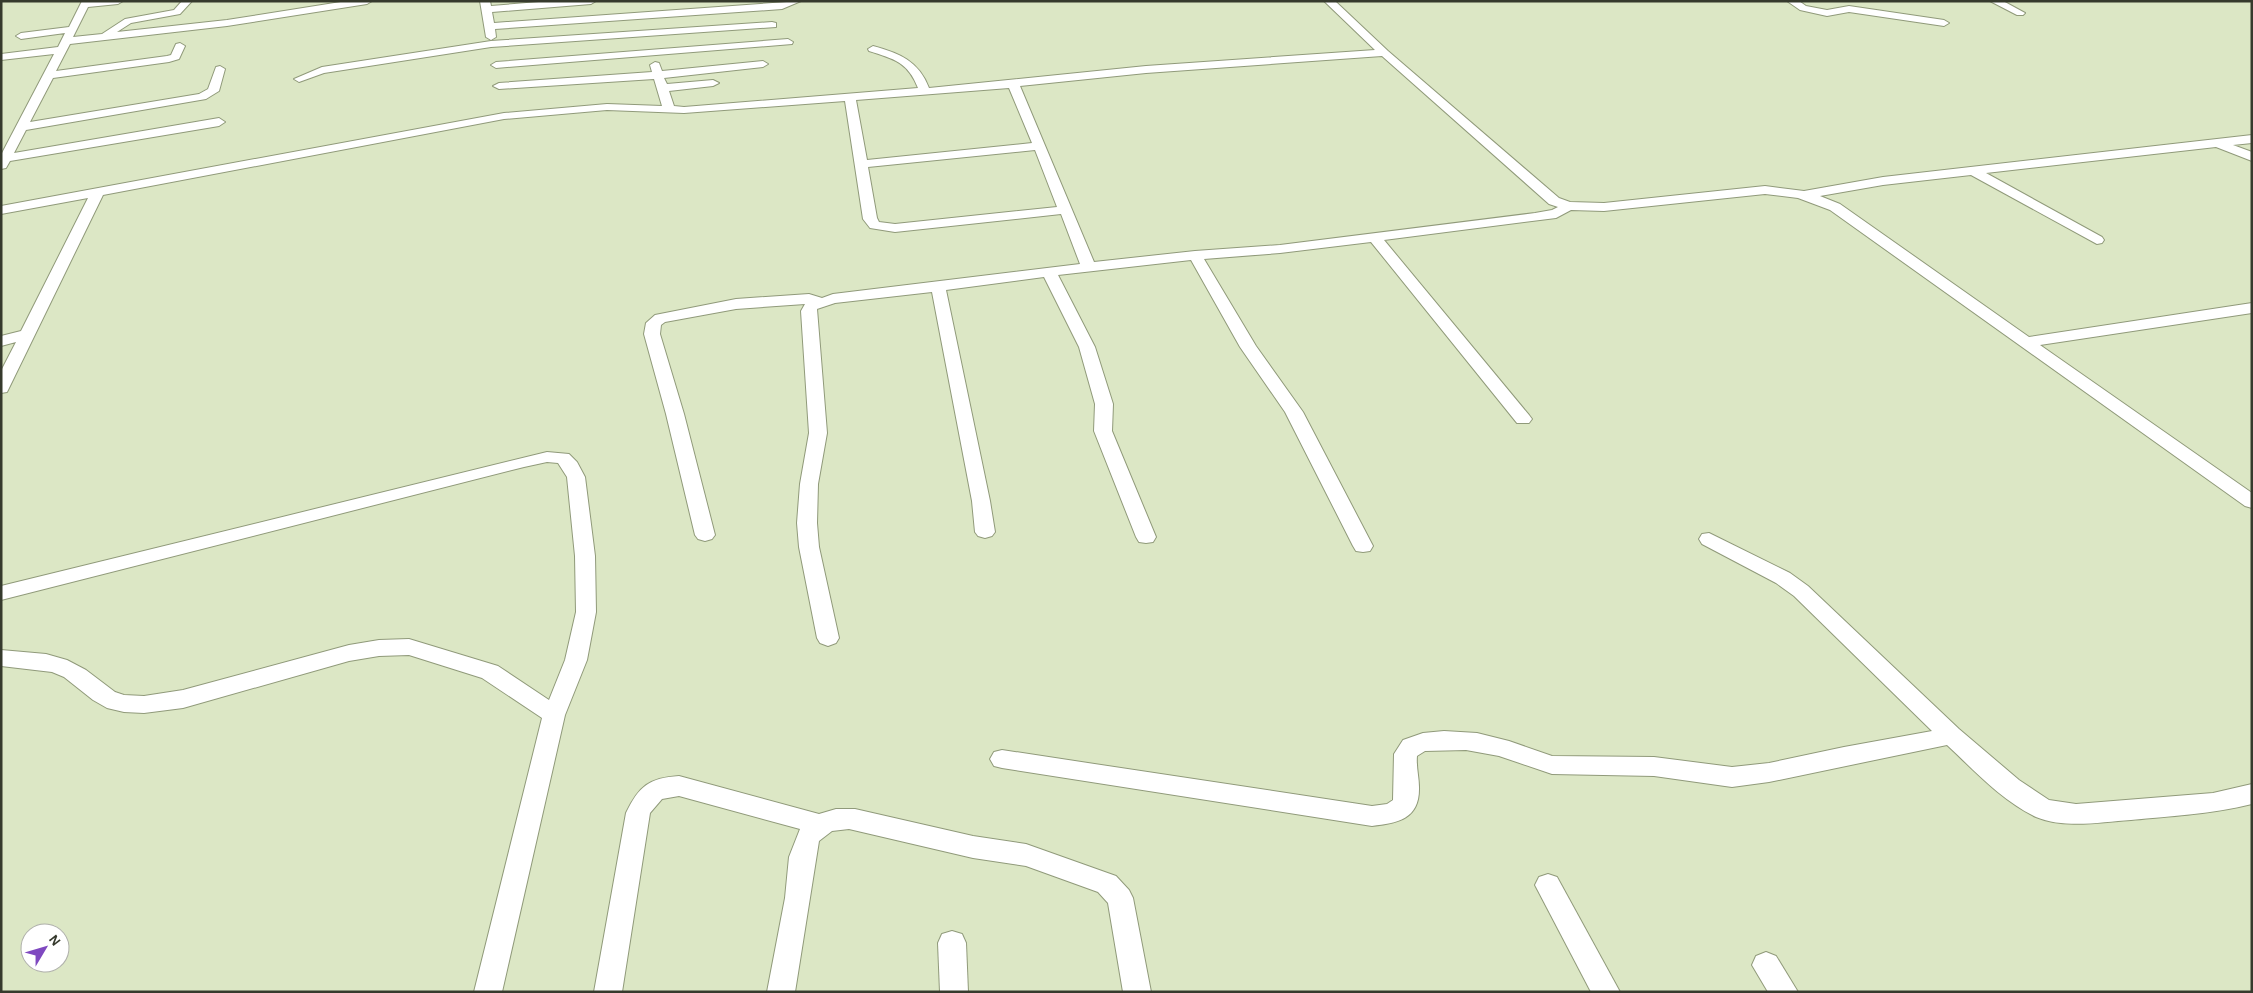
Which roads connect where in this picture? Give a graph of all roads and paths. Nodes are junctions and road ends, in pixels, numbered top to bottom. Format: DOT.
graph roads {
  1 [pos="118,1"];
  2 [pos="187,1"];
  3 [pos="367,1"];
  4 [pos="591,1"];
  5 [pos="630,1"];
  6 [pos="796,1"];
  7 [pos="1329,1"];
  8 [pos="1792,1"];
  9 [pos="1869,1"];
  10 [pos="1995,1"];
  11 [pos="86,3"];
  12 [pos="486,5"];
  13 [pos="2020,13"];
  14 [pos="636,16"];
  15 [pos="772,25"];
  16 [pos="490,26"];
  17 [pos="73,29"];
  18 [pos="643,34"];
  19 [pos="21,36"];
  20 [pos="101,38"];
  21 [pos="788,42"];
  22 [pos="491,44"];
  23 [pos="64,46"];
  24 [pos="180,46"];
  25 [pos="873,49"];
  26 [pos="652,53"];
  27 [pos="1384,54"];
  28 [pos="1,57"];
  29 [pos="763,64"];
  30 [pos="496,65"];
  31 [pos="220,69"];
  32 [pos="48,75"];
  33 [pos="658,75"];
  34 [pos="299,79"];
  35 [pos="721,82"];
  36 [pos="1013,83"];
  37 [pos="499,86"];
  38 [pos="662,88"];
  39 [pos="925,91"];
  40 [pos="850,96"];
  41 [pos="503,108"];
  42 [pos="669,110"];
  43 [pos="219,122"];
  44 [pos="22,127"];
  45 [pos="2252,139"];
  46 [pos="2218,143"];
  47 [pos="1037,146"];
  48 [pos="2252,157"];
  49 [pos="4,162"];
  50 [pos="861,164"];
  51 [pos="1973,171"];
  52 [pos="97,193"];
  53 [pos="1804,195"];
  54 [pos="1568,206"];
  55 [pos="1,210"];
  56 [pos="1065,210"];
  57 [pos="1374,237"];
  58 [pos="2097,240"];
  59 [pos="1195,255"];
  60 [pos="1090,267"];
  61 [pos="1049,272"];
  62 [pos="938,287"];
  63 [pos="820,302"];
  64 [pos="2252,308"];
  65 [pos="26,335"];
  66 [pos="1,340"];
  67 [pos="2026,342"];
  68 [pos="1,388"];
  69 [pos="1523,419"];
  70 [pos="2252,502"];
  71 [pos="985,532"];
  72 [pos="705,535"];
  73 [pos="1146,537"];
  74 [pos="1709,538"];
  75 [pos="1363,546"];
  76 [pos="1,593"];
  77 [pos="828,638"];
  78 [pos="1,658"];
  79 [pos="554,715"];
  80 [pos="1951,735"];
  81 [pos="1002,759"];
  82 [pos="2252,794"];
  83 [pos="821,825"];
  84 [pos="1548,885"];
  85 [pos="952,943"];
  86 [pos="1766,965"];
  87 [pos="488,992"];
  88 [pos="608,992"];
  89 [pos="781,992"];
  90 [pos="954,992"];
  91 [pos="1137,992"];
  92 [pos="1606,992"];
  93 [pos="1784,992"];
  1 -- 11 [label="street"];
  2 -- 20 [label="street"];
  3 -- 20 [label="street"];
  4 -- 12 [label="street"];
  5 -- 14 [label="street"];
  6 -- 14 [label="street"];
  7 -- 27 [label="street"];
  8 -- 9 [label="street"];
  10 -- 13 [label="street"];
  11 -- 17 [label="street"];
  12 -- 16 [label="street"];
  14 -- 16 [label="street"];
  14 -- 18 [label="street"];
  15 -- 18 [label="street"];
  16 -- 22 [label="street"];
  17 -- 19 [label="street"];
  17 -- 23 [label="street"];
  18 -- 22 [label="street"];
  18 -- 26 [label="street"];
  20 -- 23 [label="street"];
  21 -- 26 [label="street"];
  22 -- 30 [label="street"];
  22 -- 34 [label="street"];
  23 -- 28 [label="street"];
  23 -- 32 [label="street"];
  24 -- 32 [label="street"];
  25 -- 39 [label="street"];
  26 -- 30 [label="street"];
  26 -- 33 [label="street"];
  27 -- 36 [label="street"];
  27 -- 54 [label="street"];
  29 -- 33 [label="street"];
  30 -- 37 [label="street"];
  31 -- 44 [label="street"];
  32 -- 44 [label="street"];
  33 -- 37 [label="street"];
  33 -- 38 [label="street"];
  35 -- 38 [label="street"];
  36 -- 39 [label="street"];
  36 -- 47 [label="street"];
  37 -- 41 [label="street"];
  38 -- 42 [label="street"];
  39 -- 40 [label="street"];
  40 -- 42 [label="street"];
  40 -- 50 [label="street"];
  41 -- 42 [label="street"];
  41 -- 52 [label="street"];
  43 -- 49 [label="street"];
  44 -- 49 [label="street"];
  45 -- 46 [label="street"];
  46 -- 48 [label="street"];
  46 -- 51 [label="street"];
  47 -- 50 [label="street"];
  47 -- 56 [label="street"];
  50 -- 56 [label="street"];
  51 -- 53 [label="street"];
  51 -- 58 [label="street"];
  52 -- 55 [label="street"];
  52 -- 65 [label="street"];
  53 -- 54 [label="street"];
  53 -- 67 [label="street"];
  54 -- 57 [label="street"];
  56 -- 60 [label="street"];
  57 -- 59 [label="street"];
  57 -- 69 [label="street"];
  59 -- 60 [label="street"];
  59 -- 75 [label="street"];
  60 -- 61 [label="street"];
  61 -- 62 [label="street"];
  61 -- 73 [label="street"];
  62 -- 63 [label="street"];
  62 -- 71 [label="street"];
  63 -- 72 [label="street"];
  63 -- 77 [label="street"];
  64 -- 67 [label="street"];
  65 -- 66 [label="street"];
  65 -- 68 [label="street"];
  67 -- 70 [label="street"];
  74 -- 80 [label="street"];
  76 -- 79 [label="street"];
  78 -- 79 [label="street"];
  79 -- 87 [label="street"];
  80 -- 81 [label="street"];
  80 -- 82 [label="street"];
  83 -- 88 [label="street"];
  83 -- 89 [label="street"];
  83 -- 91 [label="street"];
  84 -- 92 [label="street"];
  85 -- 90 [label="street"];
  86 -- 93 [label="street"];
}
